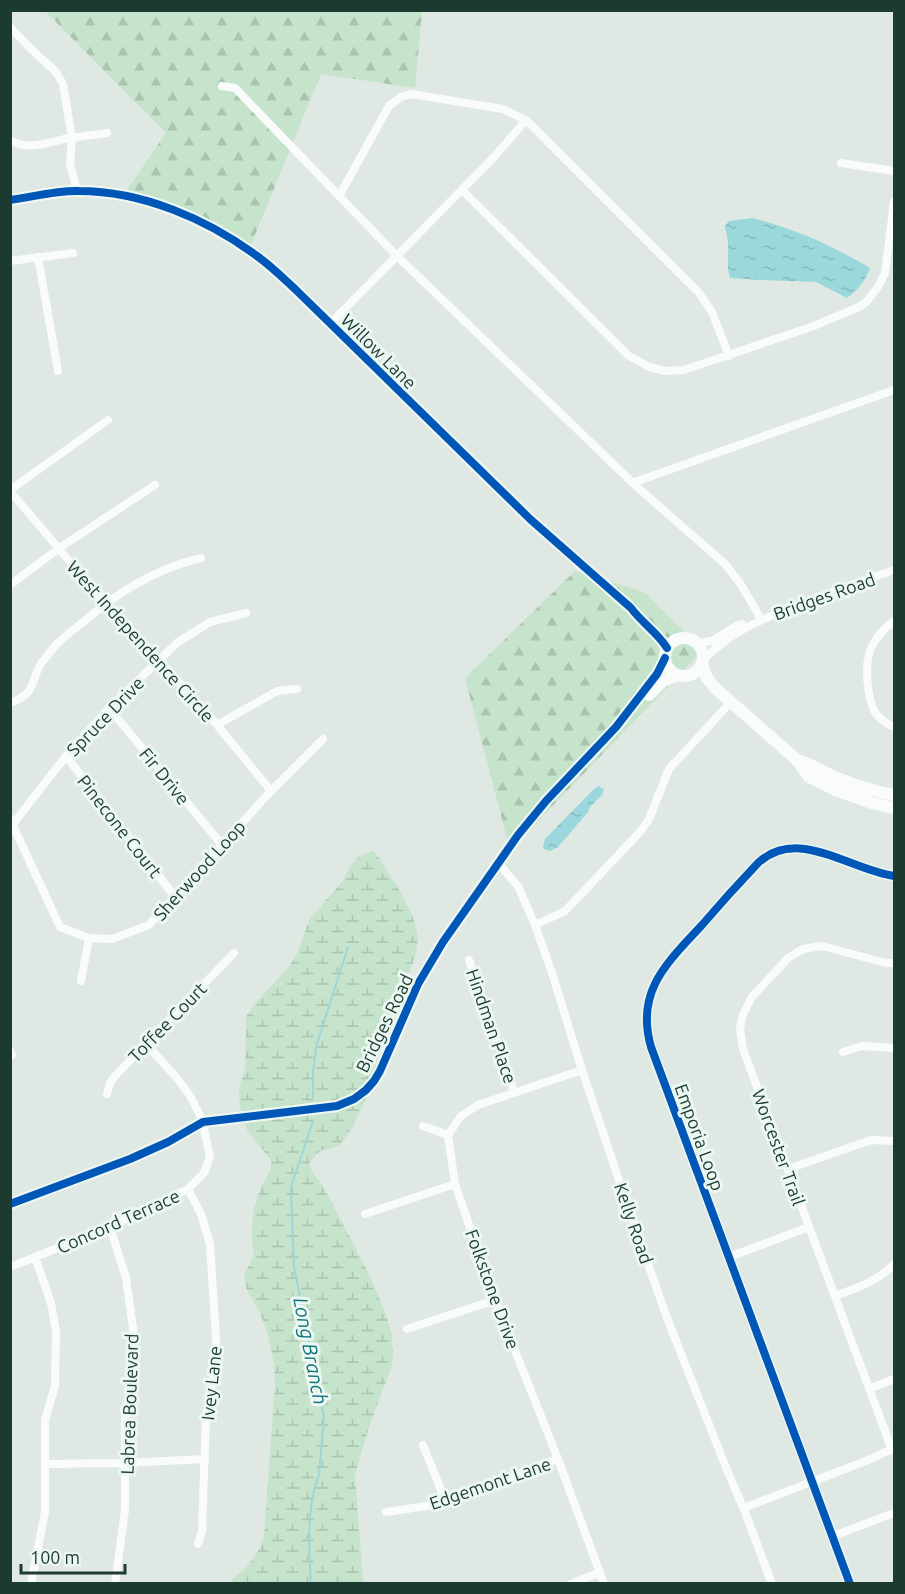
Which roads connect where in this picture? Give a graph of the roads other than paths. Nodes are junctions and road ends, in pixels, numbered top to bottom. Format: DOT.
graph roads {
  1 [pos="10,27"];
  2 [pos="222,86"];
  3 [pos="526,120"];
  4 [pos="107,133"];
  5 [pos="72,138"];
  6 [pos="10,140"];
  7 [pos="841,164"];
  8 [pos="894,171"];
  9 [pos="77,190"];
  10 [pos="462,190"];
  11 [pos="339,196"];
  12 [pos="10,200"];
  13 [pos="894,202"];
  14 [pos="73,253"];
  15 [pos="397,256"];
  16 [pos="38,257"];
  17 [pos="10,261"];
  18 [pos="330,324"];
  19 [pos="729,356"];
  20 [pos="58,371"];
  21 [pos="894,390"];
  22 [pos="108,420"];
  23 [pos="632,483"];
  24 [pos="155,485"];
  25 [pos="10,491"];
  26 [pos="58,549"];
  27 [pos="201,558"];
  28 [pos="894,570"];
  29 [pos="10,585"];
  30 [pos="105,603"];
  31 [pos="631,608"];
  32 [pos="246,612"];
  33 [pos="758,621"];
  34 [pos="894,621"];
  35 [pos="680,639"];
  36 [pos="697,643"];
  37 [pos="666,653"];
  38 [pos="159,660"];
  39 [pos="702,663"];
  40 [pos="682,676"];
  41 [pos="715,688"];
  42 [pos="297,689"];
  43 [pos="731,702"];
  44 [pos="10,703"];
  45 [pos="109,708"];
  46 [pos="217,725"];
  47 [pos="616,727"];
  48 [pos="894,727"];
  49 [pos="323,739"];
  50 [pos="66,756"];
  51 [pos="797,760"];
  52 [pos="271,791"];
  53 [pos="894,795"];
  54 [pos="894,808"];
  55 [pos="12,821"];
  56 [pos="222,845"];
  57 [pos="498,863"];
  58 [pos="894,876"];
  59 [pos="175,897"];
  60 [pos="535,925"];
  61 [pos="89,938"];
  62 [pos="234,953"];
  63 [pos="469,960"];
  64 [pos="894,963"];
  65 [pos="81,981"];
  66 [pos="146,1044"];
  67 [pos="894,1048"];
  68 [pos="10,1050"];
  69 [pos="843,1052"];
  70 [pos="10,1057"];
  71 [pos="582,1070"];
  72 [pos="514,1092"];
  73 [pos="107,1094"];
  74 [pos="203,1122"];
  75 [pos="423,1126"];
  76 [pos="448,1135"];
  77 [pos="894,1141"];
  78 [pos="788,1169"];
  79 [pos="455,1184"];
  80 [pos="188,1190"];
  81 [pos="10,1204"];
  82 [pos="365,1214"];
  83 [pos="110,1227"];
  84 [pos="809,1227"];
  85 [pos="35,1257"];
  86 [pos="729,1257"];
  87 [pos="894,1264"];
  88 [pos="10,1267"];
  89 [pos="835,1296"];
  90 [pos="495,1300"];
  91 [pos="408,1329"];
  92 [pos="894,1379"];
  93 [pos="869,1389"];
  94 [pos="423,1445"];
  95 [pos="893,1449"];
  96 [pos="205,1459"];
  97 [pos="558,1459"];
  98 [pos="126,1463"];
  99 [pos="46,1464"];
  100 [pos="813,1482"];
  101 [pos="446,1502"];
  102 [pos="744,1508"];
  103 [pos="386,1512"];
  104 [pos="894,1513"];
  105 [pos="833,1536"];
  106 [pos="198,1544"];
  107 [pos="600,1572"];
  108 [pos="31,1584"];
  109 [pos="115,1584"];
  110 [pos="571,1584"];
  111 [pos="604,1584"];
  112 [pos="772,1584"];
  113 [pos="850,1584"];
  1 -- 5 [label="street"];
  2 -- 11 [label="street"];
  3 -- 10 [label="street"];
  3 -- 11 [label="street"];
  3 -- 19 [label="street"];
  4 -- 5 [label="street"];
  5 -- 6 [label="street"];
  5 -- 9 [label="street"];
  7 -- 8 [label="street"];
  9 -- 12 [label="street, Willow Lane"];
  9 -- 18 [label="street, Willow Lane"];
  10 -- 15 [label="street"];
  10 -- 19 [label="street"];
  11 -- 15 [label="street"];
  13 -- 19 [label="street"];
  14 -- 16 [label="street"];
  15 -- 18 [label="street"];
  15 -- 23 [label="street"];
  16 -- 17 [label="street"];
  16 -- 20 [label="street"];
  18 -- 31 [label="street, Willow Lane"];
  21 -- 23 [label="street"];
  22 -- 25 [label="street"];
  23 -- 33 [label="street"];
  24 -- 26 [label="street"];
  25 -- 26 [label="street, West Independence Circle"];
  26 -- 29 [label="street"];
  26 -- 30 [label="street, West Independence Circle"];
  27 -- 30 [label="street"];
  28 -- 33 [label="street, Bridges Road"];
  30 -- 38 [label="street, West Independence Circle"];
  30 -- 44 [label="street"];
  31 -- 35 [label="street, Willow Lane"];
  31 -- 37 [label="street, Willow Lane"];
  32 -- 38 [label="street, Spruce Drive"];
  33 -- 36 [label="street, Bridges Road"];
  33 -- 39 [label="street, Bridges Road"];
  34 -- 48 [label="street"];
  35 -- 36 [label="street"];
  35 -- 37 [label="street"];
  36 -- 39 [label="street"];
  37 -- 40 [label="street"];
  37 -- 47 [label="street, Bridges Road"];
  38 -- 45 [label="street, Spruce Drive"];
  38 -- 46 [label="street, West Independence Circle"];
  39 -- 40 [label="street"];
  39 -- 41 [label="street"];
  40 -- 41 [label="street"];
  40 -- 47 [label="street, Bridges Road"];
  41 -- 43 [label="street"];
  42 -- 46 [label="street"];
  43 -- 51 [label="street"];
  43 -- 60 [label="street"];
  45 -- 50 [label="street, Spruce Drive"];
  45 -- 56 [label="street, Fir Drive"];
  46 -- 52 [label="street, West Independence Circle"];
  47 -- 57 [label="street, Bridges Road"];
  49 -- 52 [label="street, Sherwood Loop"];
  50 -- 55 [label="street, Spruce Drive"];
  50 -- 59 [label="street, Pinecone Court"];
  51 -- 53 [label="street"];
  51 -- 54 [label="street"];
  52 -- 56 [label="street, Sherwood Loop"];
  55 -- 61 [label="street, Sherwood Loop"];
  56 -- 59 [label="street, Sherwood Loop"];
  57 -- 60 [label="street, Kelly Road"];
  57 -- 74 [label="street, Bridges Road"];
  58 -- 86 [label="street, Emporia Loop"];
  59 -- 61 [label="street, Sherwood Loop"];
  60 -- 71 [label="street, Kelly Road"];
  61 -- 65 [label="street"];
  62 -- 66 [label="street, Toffee Court"];
  63 -- 72 [label="street, Hindman Place"];
  64 -- 78 [label="street, Worcester Trail"];
  66 -- 73 [label="street, Toffee Court"];
  66 -- 74 [label="street, Concord Terrace"];
  67 -- 69 [label="street"];
  68 -- 70 [label="street"];
  71 -- 72 [label="street"];
  71 -- 102 [label="street, Kelly Road"];
  72 -- 76 [label="street"];
  74 -- 80 [label="street, Concord Terrace"];
  74 -- 81 [label="street, Bridges Road"];
  75 -- 76 [label="street"];
  76 -- 79 [label="street, Folkstone Drive"];
  77 -- 78 [label="street"];
  78 -- 84 [label="street, Worcester Trail"];
  79 -- 82 [label="street"];
  79 -- 90 [label="street, Folkstone Drive"];
  80 -- 83 [label="street, Concord Terrace"];
  80 -- 96 [label="street, Ivey Lane"];
  83 -- 85 [label="street, Concord Terrace"];
  83 -- 98 [label="street, Labrea Boulevard"];
  84 -- 86 [label="street"];
  84 -- 89 [label="street, Worcester Trail"];
  85 -- 88 [label="street, Concord Terrace"];
  85 -- 99 [label="street"];
  86 -- 100 [label="street, Emporia Loop"];
  87 -- 89 [label="street"];
  89 -- 93 [label="street, Worcester Trail"];
  90 -- 91 [label="street"];
  90 -- 97 [label="street, Folkstone Drive"];
  92 -- 93 [label="street"];
  93 -- 95 [label="street, Worcester Trail"];
  94 -- 101 [label="street"];
  95 -- 100 [label="street"];
  96 -- 98 [label="street"];
  96 -- 106 [label="street, Ivey Lane"];
  97 -- 101 [label="street, Edgemont Lane"];
  97 -- 107 [label="street, Folkstone Drive"];
  98 -- 99 [label="street"];
  98 -- 109 [label="street, Labrea Boulevard"];
  99 -- 108 [label="street"];
  100 -- 102 [label="street"];
  100 -- 105 [label="street, Emporia Loop"];
  101 -- 103 [label="street, Edgemont Lane"];
  102 -- 112 [label="street, Kelly Road"];
  104 -- 105 [label="street"];
  105 -- 113 [label="street, Emporia Loop"];
  107 -- 110 [label="street"];
  107 -- 111 [label="street, Folkstone Drive"];
}
